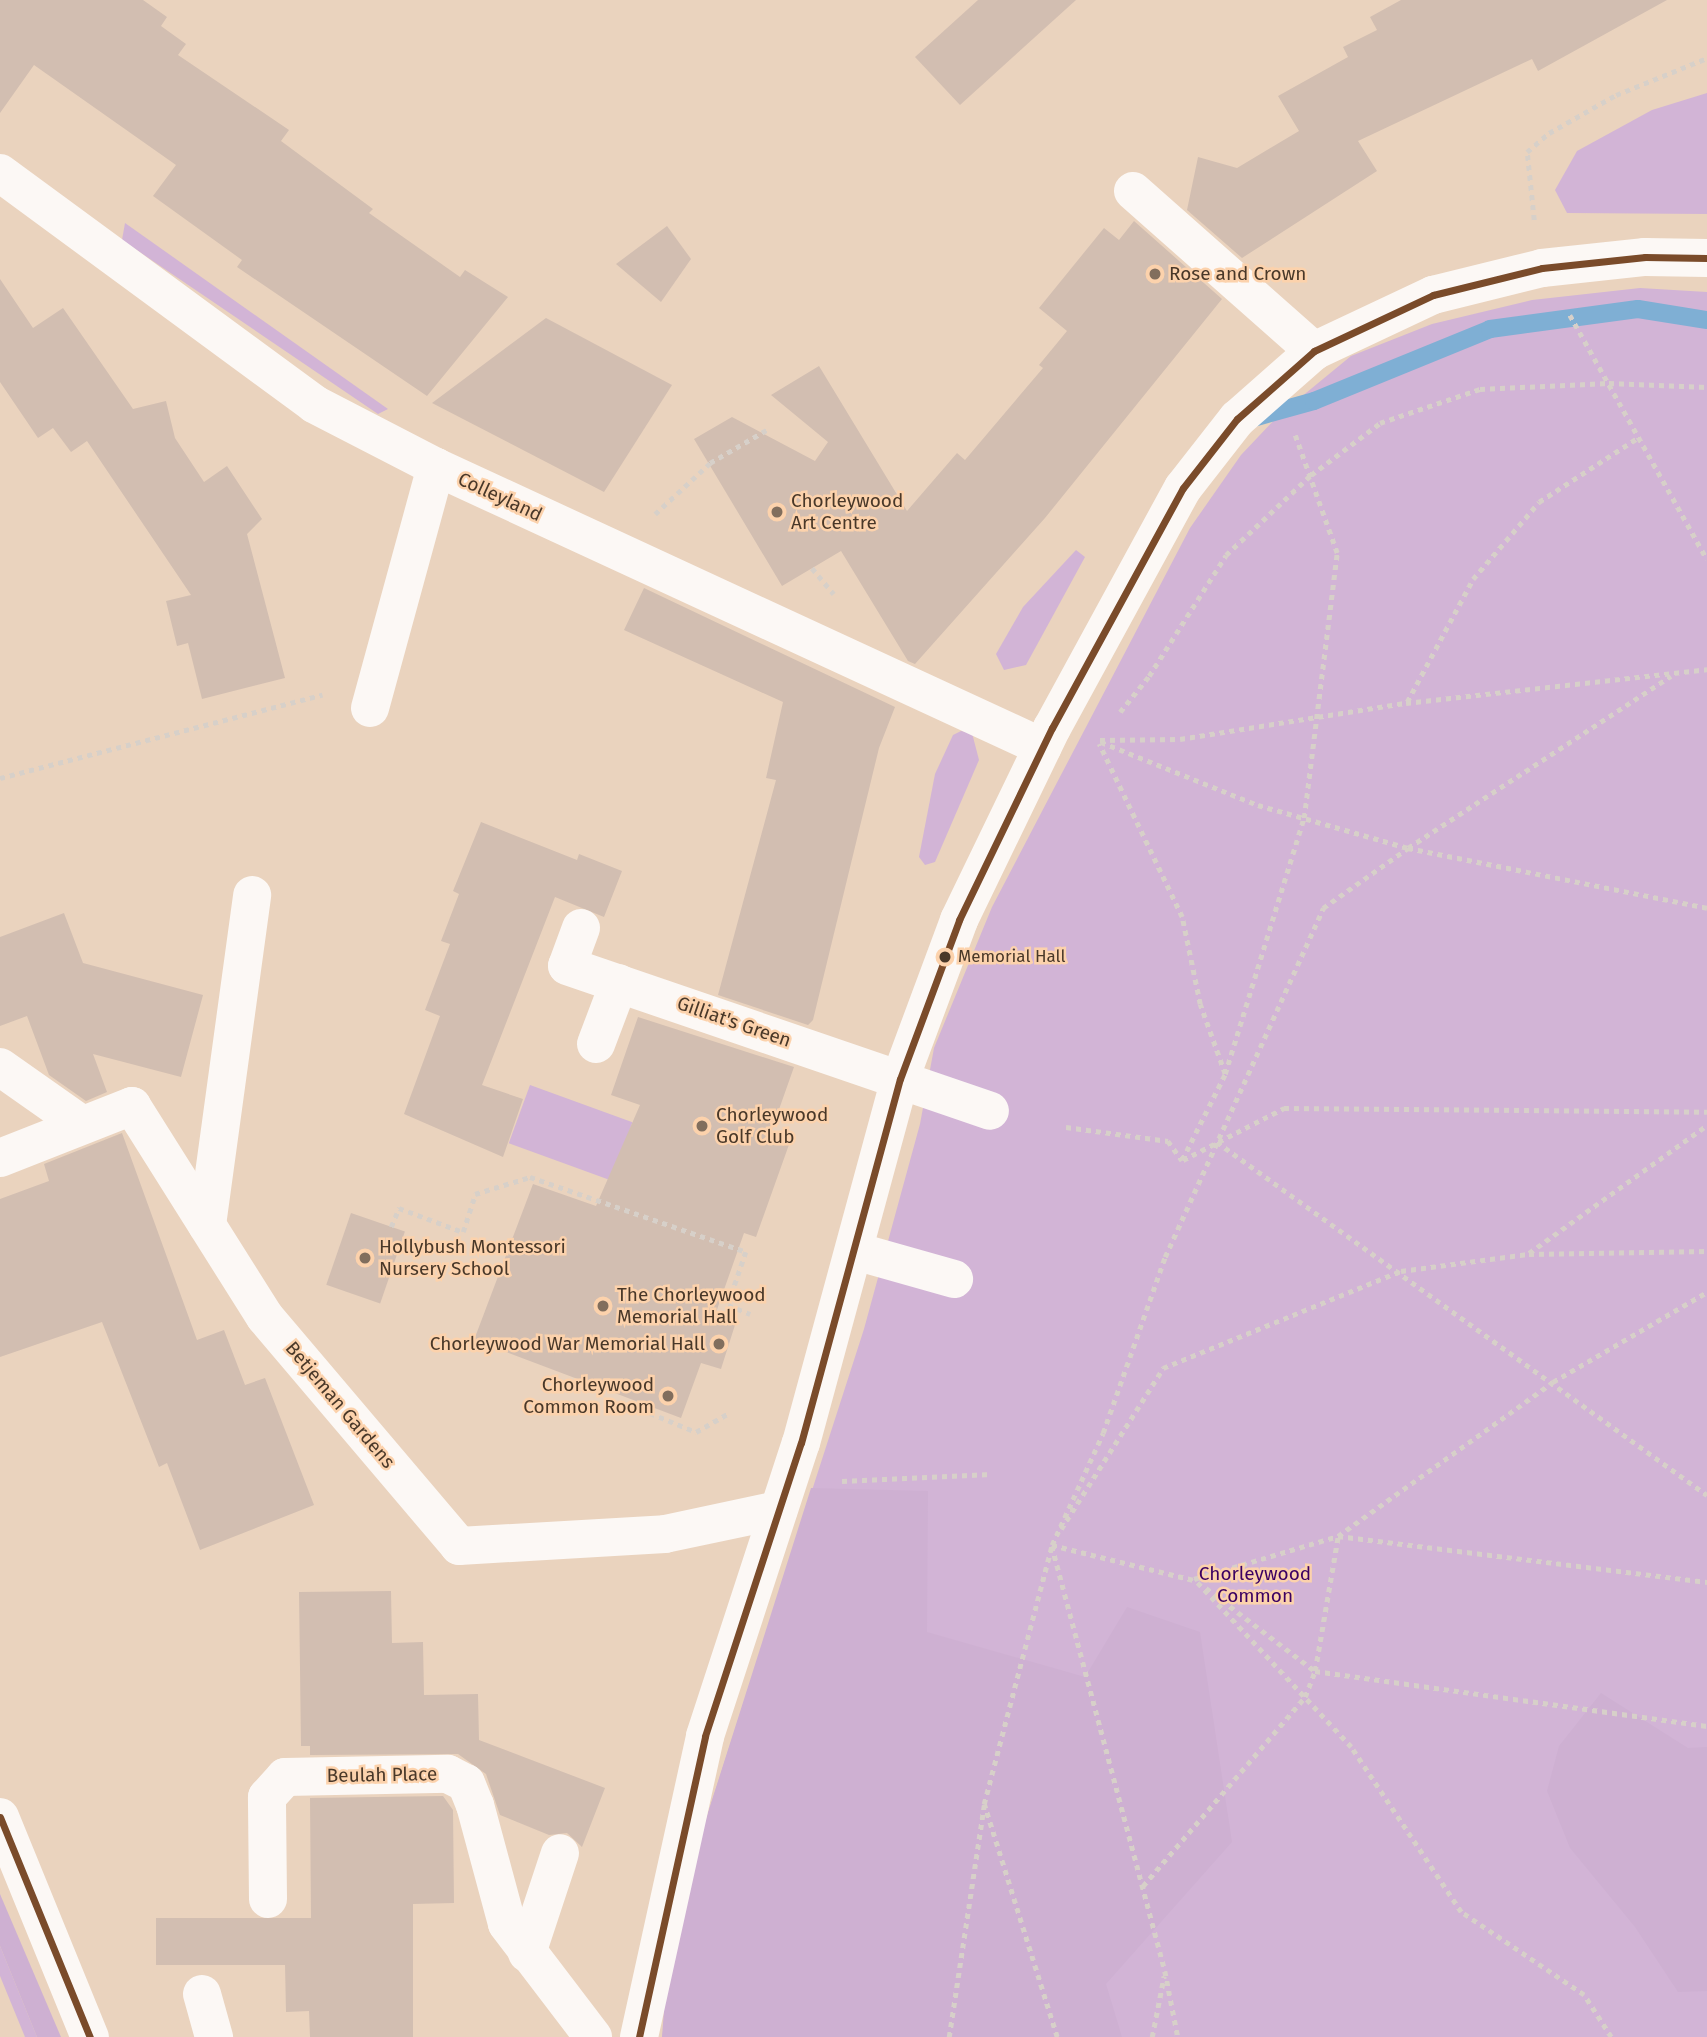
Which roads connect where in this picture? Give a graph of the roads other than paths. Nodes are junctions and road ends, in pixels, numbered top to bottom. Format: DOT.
graph roads {
  1 [pos="0,173"];
  2 [pos="1133,191"];
  3 [pos="1707,258"];
  4 [pos="1314,351"];
  5 [pos="436,467"];
  6 [pos="370,708"];
  7 [pos="1047,738"];
  8 [pos="252,895"];
  9 [pos="581,928"];
  10 [pos="619,983"];
  11 [pos="596,1044"];
  12 [pos="0,1067"];
  13 [pos="900,1079"];
  14 [pos="990,1111"];
  15 [pos="81,1124"];
  16 [pos="0,1158"];
  17 [pos="207,1225"];
  18 [pos="855,1251"];
  19 [pos="954,1279"];
  20 [pos="782,1497"];
  21 [pos="0,1817"];
  22 [pos="560,1853"];
  23 [pos="268,1899"];
  24 [pos="527,1953"];
  25 [pos="202,1994"];
  26 [pos="90,2037"];
  27 [pos="214,2037"];
  28 [pos="593,2037"];
  29 [pos="639,2037"];
  1 -- 5 [label="street, Colleyland"];
  2 -- 4 [label="street"];
  3 -- 4 [label="street"];
  4 -- 7 [label="street"];
  5 -- 6 [label="street"];
  5 -- 7 [label="street, Colleyland"];
  7 -- 13 [label="street"];
  8 -- 17 [label="street"];
  9 -- 10 [label="street, Gilliat's Green"];
  10 -- 11 [label="street"];
  10 -- 13 [label="street, Gilliat's Green"];
  12 -- 15 [label="street"];
  13 -- 14 [label="street, Gilliat's Green"];
  13 -- 18 [label="street"];
  15 -- 16 [label="street, Betjeman Gardens"];
  15 -- 17 [label="street, Betjeman Gardens"];
  17 -- 20 [label="street, Betjeman Gardens"];
  18 -- 19 [label="street"];
  18 -- 20 [label="street"];
  20 -- 29 [label="street"];
  21 -- 26 [label="street"];
  22 -- 24 [label="street"];
  23 -- 24 [label="street, Beulah Place"];
  24 -- 28 [label="street, Beulah Place"];
  25 -- 27 [label="street"];
}
